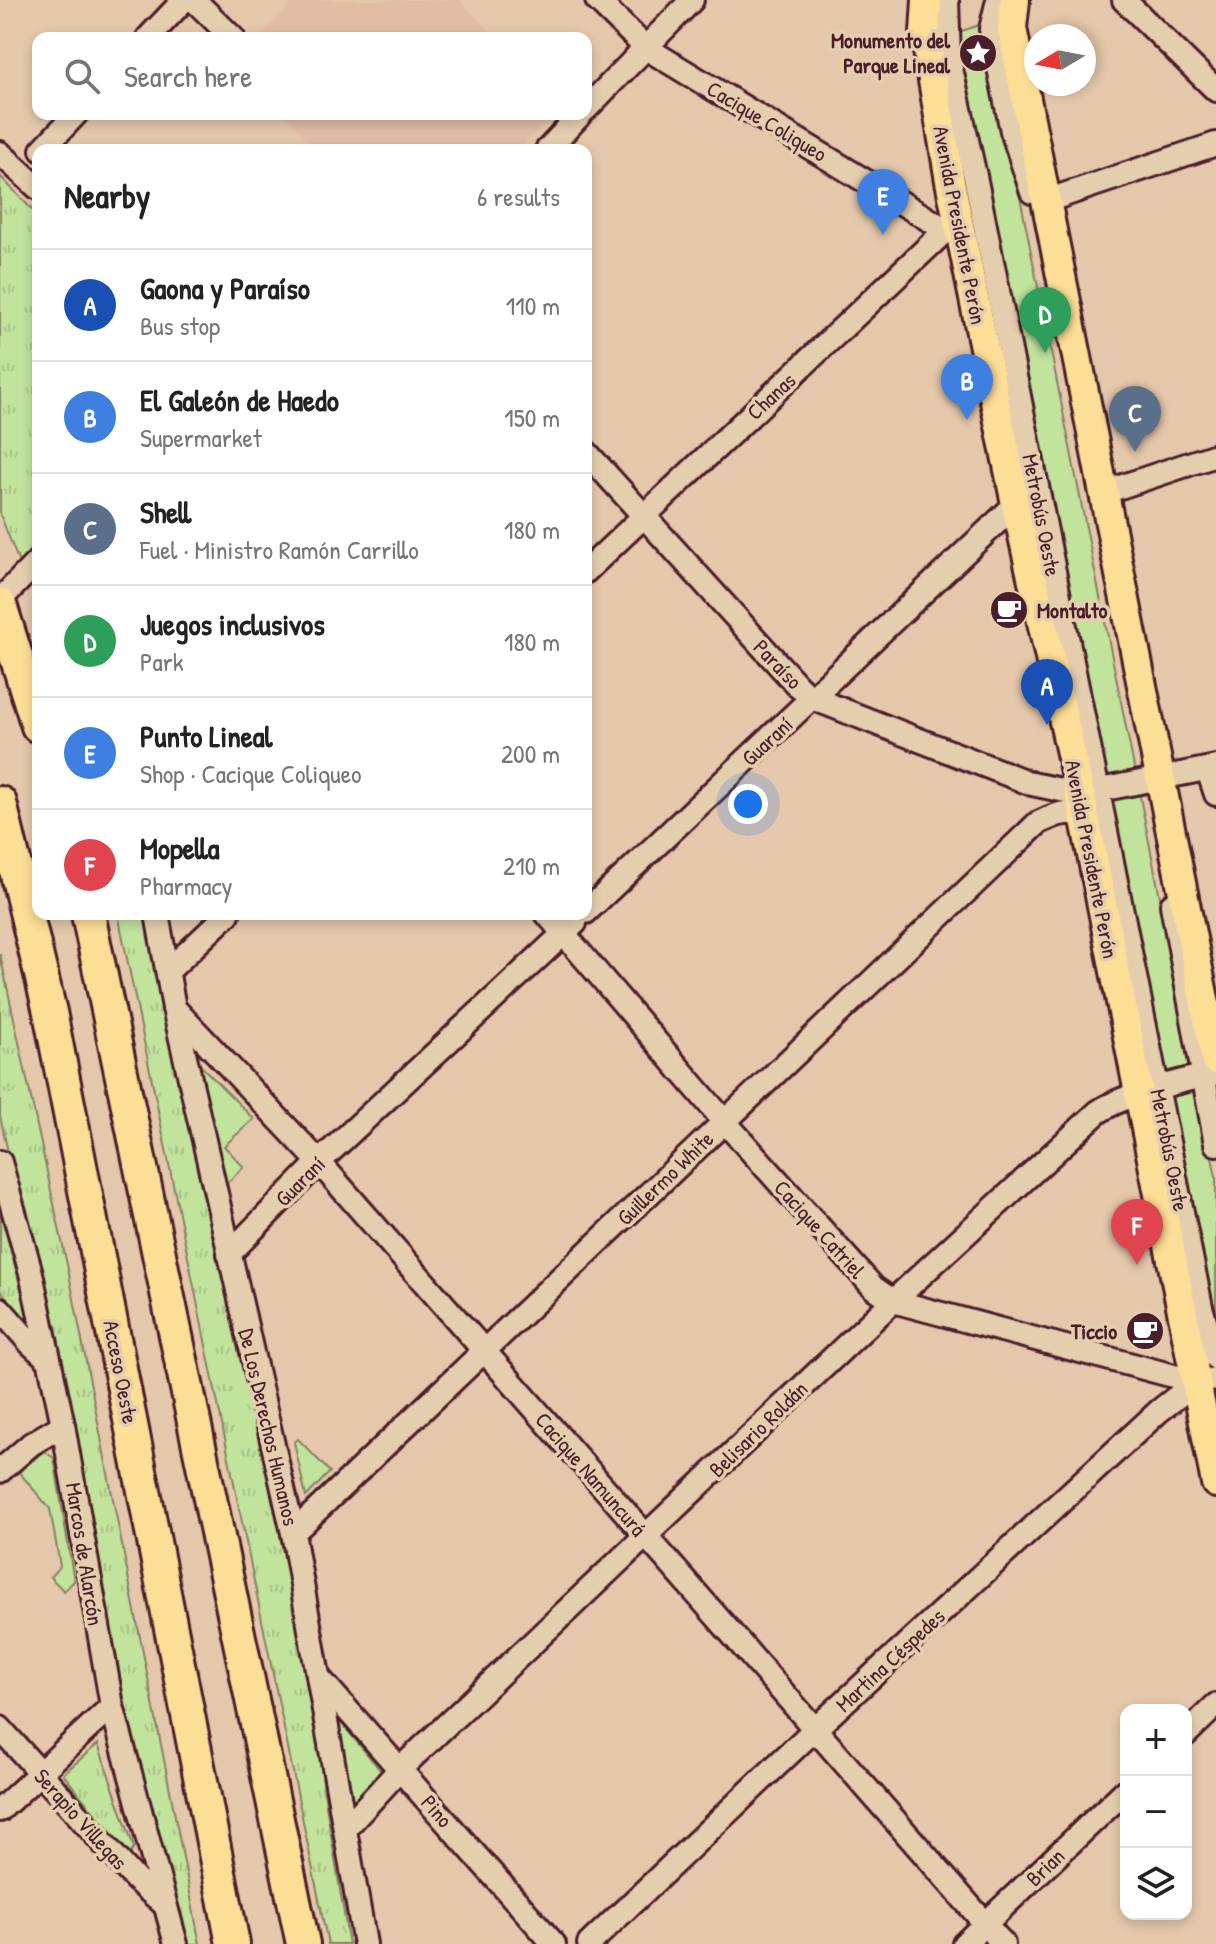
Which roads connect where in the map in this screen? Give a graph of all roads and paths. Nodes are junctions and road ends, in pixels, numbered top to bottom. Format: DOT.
graph roads {
  1 [pos="184,0"];
  2 [pos="194,0"];
  3 [pos="597,0"];
  4 [pos="692,0"];
  5 [pos="927,0"];
  6 [pos="947,0"];
  7 [pos="998,0"];
  8 [pos="1015,0"];
  9 [pos="1124,0"];
  10 [pos="154,32"];
  11 [pos="227,32"];
  12 [pos="646,48"];
  13 [pos="1216,90"];
  14 [pos="592,103"];
  15 [pos="70,120"];
  16 [pos="575,120"];
  17 [pos="48,144"];
  18 [pos="553,144"];
  19 [pos="1216,144"];
  20 [pos="0,153"];
  21 [pos="30,180"];
  22 [pos="1046,201"];
  23 [pos="953,229"];
  24 [pos="1216,455"];
  25 [pos="592,459"];
  26 [pos="1105,492"];
  27 [pos="1016,504"];
  28 [pos="643,517"];
  29 [pos="592,565"];
  30 [pos="32,567"];
  31 [pos="0,602"];
  32 [pos="812,698"];
  33 [pos="32,706"];
  34 [pos="1212,768"];
  35 [pos="1154,781"];
  36 [pos="1032,784"];
  37 [pos="1216,794"];
  38 [pos="1088,800"];
  39 [pos="0,803"];
  40 [pos="1038,823"];
  41 [pos="592,906"];
  42 [pos="89,920"];
  43 [pos="158,920"];
  44 [pos="222,920"];
  45 [pos="552,920"];
  46 [pos="578,920"];
  47 [pos="564,933"];
  48 [pos="168,971"];
  49 [pos="174,1008"];
  50 [pos="1211,1069"];
  51 [pos="1148,1092"];
  52 [pos="724,1121"];
  53 [pos="1216,1144"];
  54 [pos="0,1162"];
  55 [pos="319,1162"];
  56 [pos="229,1254"];
  57 [pos="893,1301"];
  58 [pos="0,1309"];
  59 [pos="484,1351"];
  60 [pos="1216,1358"];
  61 [pos="49,1360"];
  62 [pos="1206,1381"];
  63 [pos="63,1425"];
  64 [pos="0,1471"];
  65 [pos="1216,1483"];
  66 [pos="293,1533"];
  67 [pos="645,1537"];
  68 [pos="320,1679"];
  69 [pos="1216,1705"];
  70 [pos="112,1706"];
  71 [pos="0,1728"];
  72 [pos="1192,1728"];
  73 [pos="815,1729"];
  74 [pos="400,1769"];
  75 [pos="39,1773"];
  76 [pos="1120,1796"];
  77 [pos="0,1810"];
  78 [pos="345,1829"];
  79 [pos="165,1905"];
  80 [pos="985,1924"];
  81 [pos="176,1944"];
  82 [pos="233,1944"];
  83 [pos="303,1944"];
  84 [pos="365,1944"];
  85 [pos="554,1944"];
  86 [pos="589,1944"];
  87 [pos="964,1944"];
  88 [pos="1003,1944"];
  1 -- 10 [label="street"];
  2 -- 11 [label="street"];
  3 -- 12 [label="street, Cacique Coliqueo"];
  4 -- 12 [label="street"];
  5 -- 23 [label="main road, Avenida Presidente Perón"];
  6 -- 38 [label="street, Metrobús Oeste"];
  7 -- 35 [label="street"];
  8 -- 22 [label="main road"];
  9 -- 13 [label="street"];
  12 -- 14 [label="street"];
  12 -- 23 [label="street, Cacique Coliqueo"];
  15 -- 17 [label="street"];
  16 -- 18 [label="street"];
  19 -- 22 [label="street"];
  20 -- 21 [label="street"];
  22 -- 26 [label="main road"];
  23 -- 27 [label="main road, Avenida Presidente Perón"];
  23 -- 28 [label="street, Chanas"];
  24 -- 26 [label="street"];
  25 -- 28 [label="street, Paraíso"];
  26 -- 35 [label="main road"];
  27 -- 32 [label="street, Guaraní"];
  27 -- 38 [label="main road, Avenida Presidente Perón"];
  28 -- 29 [label="street, Chanas"];
  28 -- 32 [label="street, Paraíso"];
  30 -- 31 [label="street"];
  31 -- 33 [label="highway"];
  32 -- 36 [label="street, Paraíso"];
  32 -- 41 [label="street, Guaraní"];
  34 -- 35 [label="street, Guillermo White"];
  34 -- 37 [label="street"];
  35 -- 38 [label="street, Guillermo White"];
  35 -- 50 [label="main road"];
  36 -- 38 [label="street, Paraíso"];
  36 -- 40 [label="street"];
  38 -- 40 [label="street, Guillermo White"];
  38 -- 51 [label="main road, Avenida Presidente Perón"];
  39 -- 82 [label="highway, Acceso Oeste"];
  40 -- 52 [label="street, Guillermo White"];
  42 -- 83 [label="highway"];
  43 -- 48 [label="street, De Los Derechos Humanos"];
  44 -- 48 [label="street"];
  45 -- 47 [label="street, Cacique Catriel"];
  46 -- 47 [label="street, Guaraní"];
  47 -- 52 [label="street, Cacique Catriel"];
  47 -- 55 [label="street, Guaraní"];
  48 -- 49 [label="street, De Los Derechos Humanos"];
  49 -- 55 [label="street, Cacique Namuncurá"];
  49 -- 56 [label="street, De Los Derechos Humanos"];
  50 -- 51 [label="street, Belisario Roldán"];
  50 -- 53 [label="street, Metrobús Oeste"];
  51 -- 57 [label="street, Belisario Roldán"];
  51 -- 60 [label="street, Metrobús Oeste"];
  51 -- 62 [label="main road, Avenida Presidente Perón"];
  52 -- 57 [label="street, Cacique Catriel"];
  52 -- 59 [label="street, Guillermo White"];
  54 -- 61 [label="street, Marcos de Alarcón"];
  55 -- 56 [label="street, Guaraní"];
  55 -- 59 [label="street, Cacique Namuncurá"];
  56 -- 66 [label="street, De Los Derechos Humanos"];
  57 -- 62 [label="street, Cacique Catriel"];
  57 -- 67 [label="street, Belisario Roldán"];
  58 -- 61 [label="street"];
  59 -- 66 [label="street, Guillermo White"];
  59 -- 67 [label="street, Cacique Namuncurá"];
  61 -- 63 [label="street, Marcos de Alarcón"];
  62 -- 65 [label="main road, Avenida Presidente Perón"];
  62 -- 73 [label="street, Martina Céspedes"];
  63 -- 64 [label="street"];
  63 -- 70 [label="street, Marcos de Alarcón"];
  66 -- 68 [label="street, De Los Derechos Humanos"];
  67 -- 73 [label="street, Cacique Namuncurá"];
  67 -- 74 [label="street, Belisario Roldán"];
  68 -- 74 [label="street, Pino"];
  68 -- 78 [label="street, De Los Derechos Humanos"];
  69 -- 72 [label="street"];
  70 -- 75 [label="street"];
  70 -- 79 [label="street, Marcos de Alarcón"];
  71 -- 75 [label="street, Serapio Villegas"];
  73 -- 80 [label="street, Cacique Namuncurá"];
  73 -- 86 [label="street, Martina Céspedes"];
  74 -- 78 [label="street, Belisario Roldán"];
  74 -- 85 [label="street, Pino"];
  75 -- 77 [label="street"];
  75 -- 79 [label="street, Serapio Villegas"];
  76 -- 80 [label="street, Brian"];
  78 -- 84 [label="street, De Los Derechos Humanos"];
  79 -- 81 [label="street, Marcos de Alarcón"];
  80 -- 87 [label="street, Brian"];
  80 -- 88 [label="street, Cacique Namuncurá"];
}
